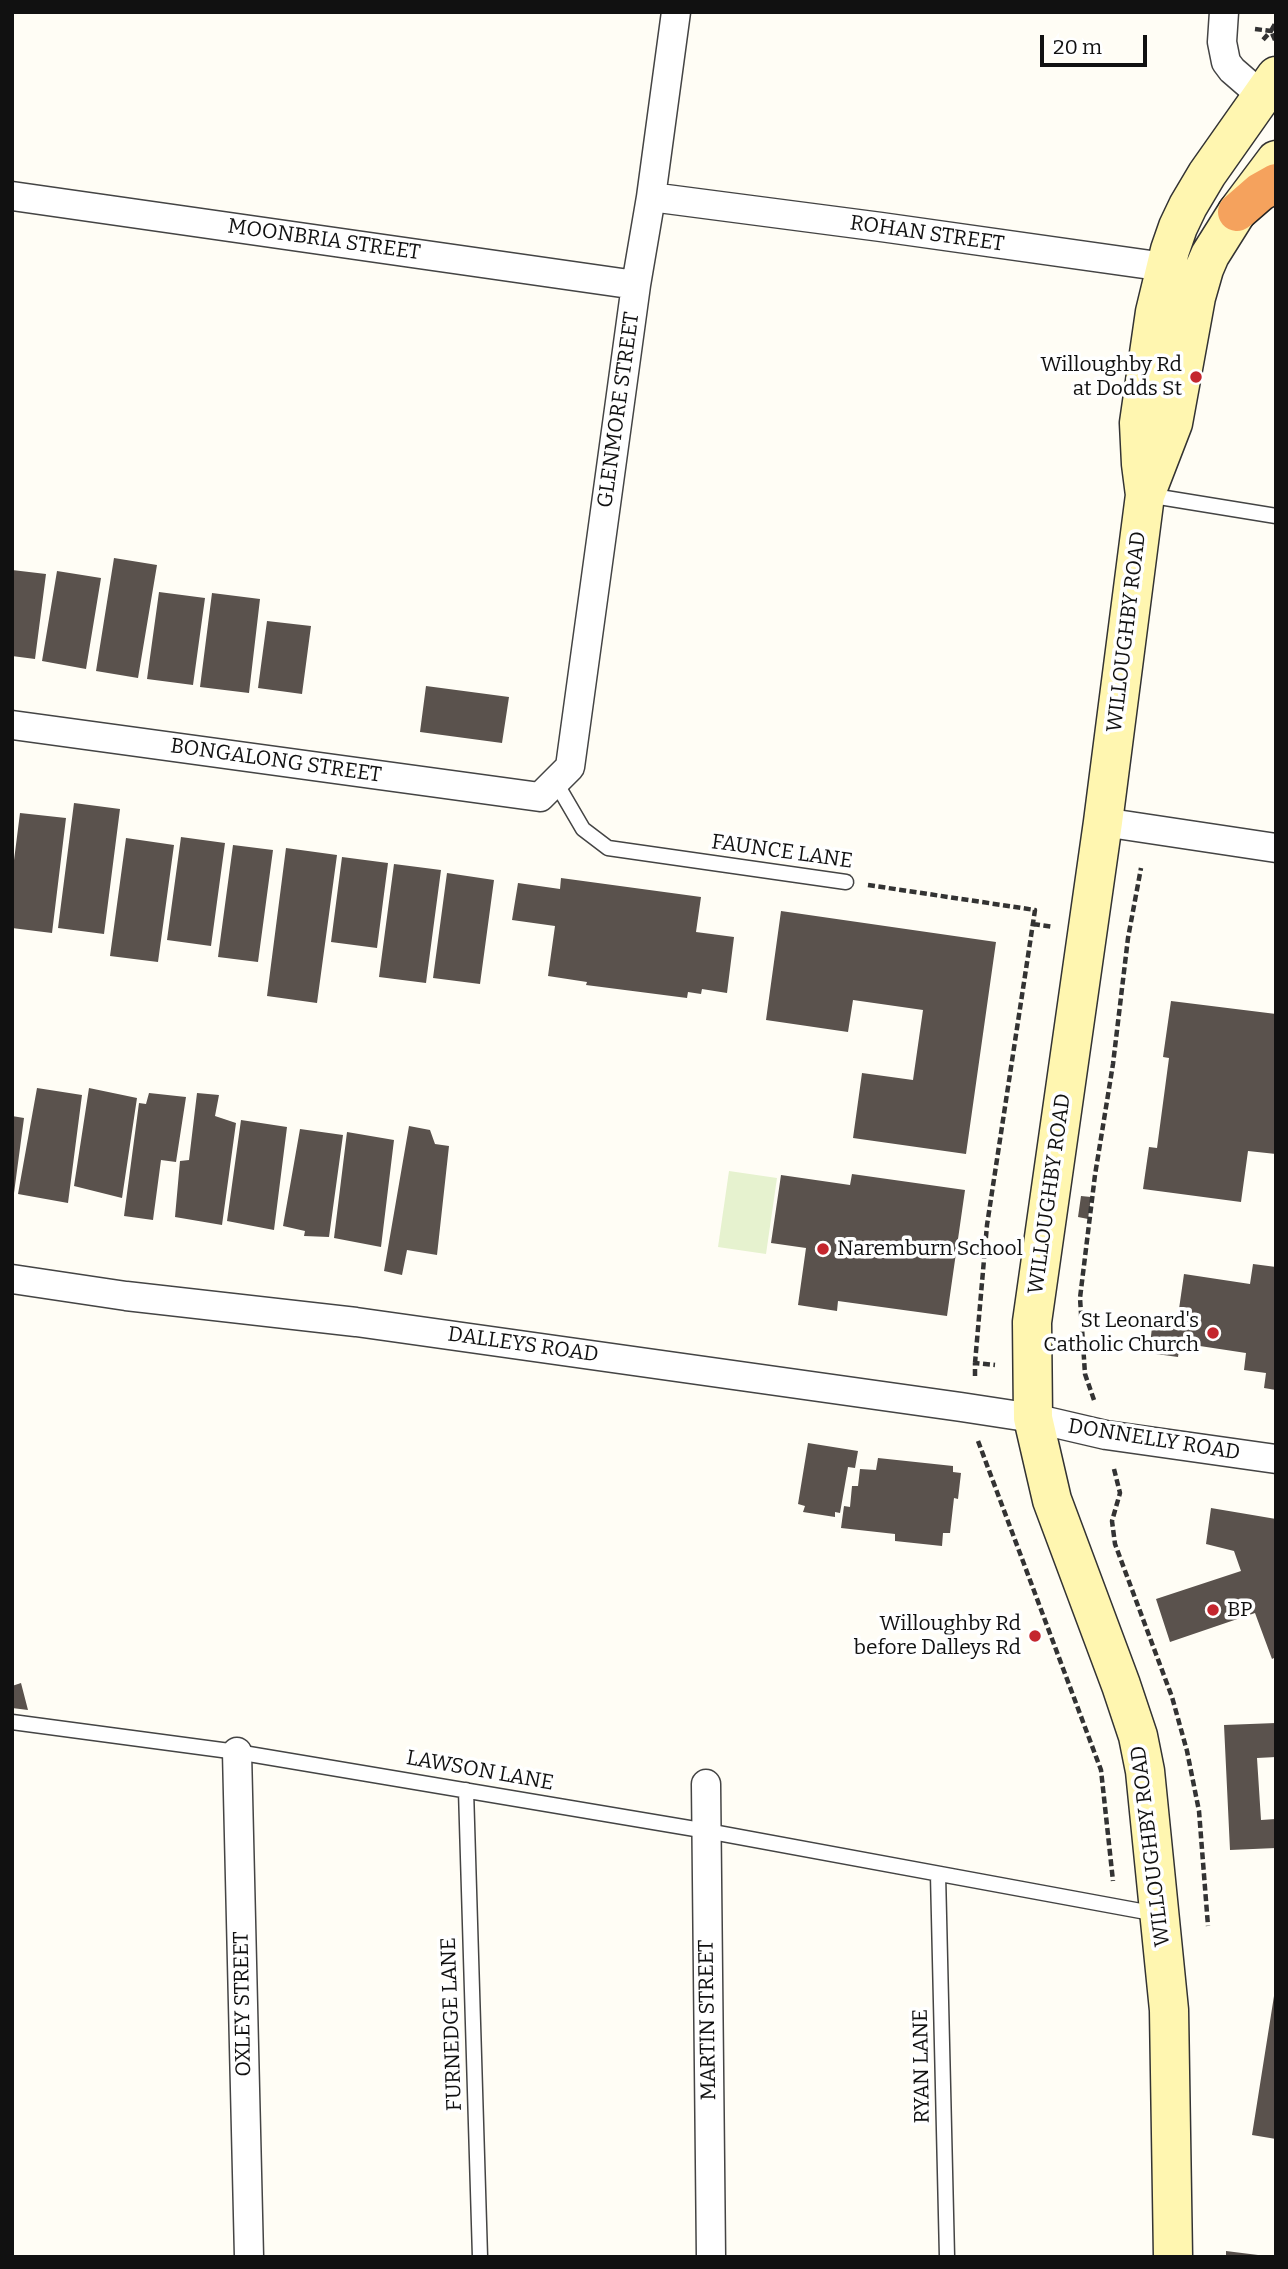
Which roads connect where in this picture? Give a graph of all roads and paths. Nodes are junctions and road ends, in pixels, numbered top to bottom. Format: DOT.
graph roads {
  1 [pos="676,12"];
  2 [pos="1224,12"];
  3 [pos="1276,22"];
  4 [pos="1276,42"];
  5 [pos="1269,86"];
  6 [pos="1276,160"];
  7 [pos="1276,183"];
  8 [pos="12,196"];
  9 [pos="651,197"];
  10 [pos="1237,212"];
  11 [pos="1165,267"];
  12 [pos="1202,275"];
  13 [pos="636,285"];
  14 [pos="1145,495"];
  15 [pos="1276,516"];
  16 [pos="12,725"];
  17 [pos="548,789"];
  18 [pos="1103,822"];
  19 [pos="1276,848"];
  20 [pos="1141,868"];
  21 [pos="846,882"];
  22 [pos="1033,923"];
  23 [pos="1050,926"];
  24 [pos="12,1279"];
  25 [pos="975,1363"];
  26 [pos="987,1364"];
  27 [pos="975,1372"];
  28 [pos="1077,1374"];
  29 [pos="1085,1374"];
  30 [pos="1092,1394"];
  31 [pos="1033,1418"];
  32 [pos="978,1446"];
  33 [pos="1276,1459"];
  34 [pos="12,1722"];
  35 [pos="237,1752"];
  36 [pos="706,1784"];
  37 [pos="466,1790"];
  38 [pos="706,1831"];
  39 [pos="938,1874"];
  40 [pos="1115,1906"];
  41 [pos="1160,1914"];
  42 [pos="249,2257"];
  43 [pos="480,2257"];
  44 [pos="710,2257"];
  45 [pos="947,2257"];
  46 [pos="1173,2257"];
  1 -- 9 [label="street, GLENMORE STREET"];
  2 -- 5 [label="street"];
  3 -- 4 [label="path"];
  5 -- 11 [label="main road, WILLOUGHBY ROAD"];
  6 -- 10 [label="main road, WILLOUGHBY ROAD"];
  7 -- 10 [label="highway"];
  8 -- 13 [label="street, MOONBRIA STREET"];
  9 -- 11 [label="street, ROHAN STREET"];
  9 -- 13 [label="street, GLENMORE STREET"];
  10 -- 12 [label="main road, WILLOUGHBY ROAD"];
  11 -- 12 [label="main road, ROHAN STREET"];
  11 -- 14 [label="main road, WILLOUGHBY ROAD"];
  12 -- 14 [label="main road, WILLOUGHBY ROAD"];
  13 -- 17 [label="street, GLENMORE STREET"];
  14 -- 15 [label="lane"];
  14 -- 18 [label="main road, WILLOUGHBY ROAD"];
  16 -- 17 [label="street, BONGALONG STREET"];
  17 -- 21 [label="lane, FAUNCE LANE"];
  18 -- 19 [label="street"];
  18 -- 31 [label="main road, WILLOUGHBY ROAD"];
  20 -- 29 [label="path"];
  21 -- 22 [label="path, FAUNCE LANE"];
  22 -- 23 [label="path"];
  22 -- 25 [label="path"];
  24 -- 31 [label="street, DALLEYS ROAD"];
  25 -- 26 [label="path"];
  25 -- 27 [label="path"];
  28 -- 29 [label="path"];
  29 -- 30 [label="path"];
  31 -- 33 [label="street, DONNELLY ROAD"];
  31 -- 41 [label="main road, WILLOUGHBY ROAD"];
  32 -- 40 [label="path"];
  34 -- 35 [label="lane, LAWSON LANE"];
  35 -- 37 [label="lane, LAWSON LANE"];
  35 -- 42 [label="street, OXLEY STREET"];
  36 -- 38 [label="street, MARTIN STREET"];
  37 -- 38 [label="lane, LAWSON LANE"];
  37 -- 43 [label="lane, FURNEDGE LANE"];
  38 -- 39 [label="lane, LAWSON LANE"];
  38 -- 44 [label="street, MARTIN STREET"];
  39 -- 40 [label="lane, LAWSON LANE"];
  39 -- 45 [label="lane, RYAN LANE"];
  40 -- 41 [label="lane, LAWSON LANE"];
  41 -- 46 [label="main road, WILLOUGHBY ROAD"];
}
